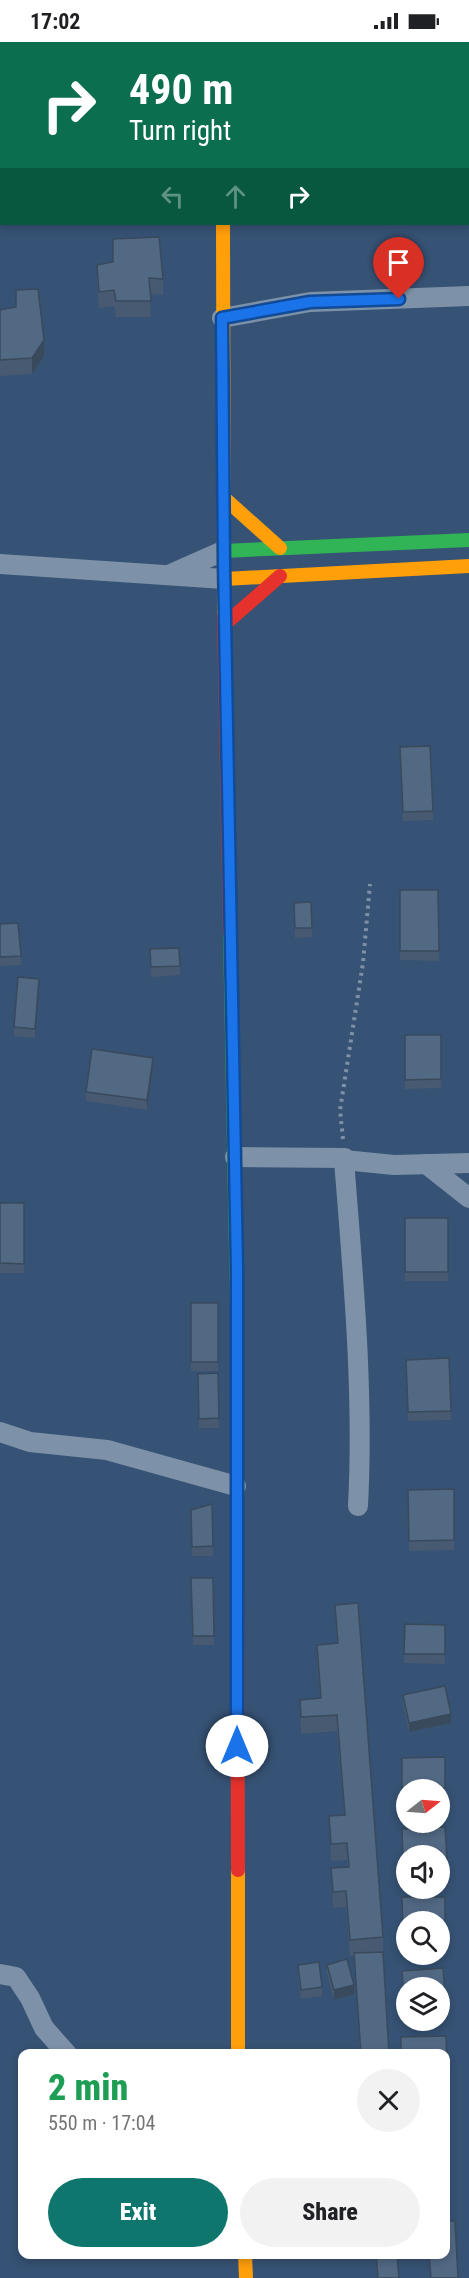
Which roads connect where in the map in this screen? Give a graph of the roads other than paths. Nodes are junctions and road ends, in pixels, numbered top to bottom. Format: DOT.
graph roads {
  1 [pos="224,225"];
  2 [pos="469,296"];
  3 [pos="222,318"];
  4 [pos="223,497"];
  5 [pos="469,540"];
  6 [pos="280,548"];
  7 [pos="223,551"];
  8 [pos="0,564"];
  9 [pos="469,566"];
  10 [pos="168,575"];
  11 [pos="280,576"];
  12 [pos="224,579"];
  13 [pos="225,624"];
  14 [pos="235,1157"];
  15 [pos="344,1159"];
  16 [pos="469,1163"];
  17 [pos="426,1164"];
  18 [pos="469,1198"];
  19 [pos="0,1432"];
  20 [pos="236,1486"];
  21 [pos="358,1506"];
  22 [pos="0,1974"];
  23 [pos="63,2049"];
  24 [pos="238,2049"];
  25 [pos="245,2259"];
  26 [pos="246,2278"];
  1 -- 3 [label="main road"];
  2 -- 3 [label="street"];
  3 -- 4 [label="main road"];
  4 -- 6 [label="main road"];
  4 -- 7 [label="main road"];
  5 -- 6 [label="main road"];
  6 -- 7 [label="main road"];
  7 -- 10 [label="street"];
  7 -- 12 [label="main road"];
  8 -- 10 [label="street"];
  9 -- 11 [label="main road"];
  10 -- 12 [label="street"];
  11 -- 12 [label="main road"];
  11 -- 13 [label="main road"];
  12 -- 13 [label="main road"];
  13 -- 14 [label="main road"];
  14 -- 15 [label="street"];
  14 -- 20 [label="main road"];
  15 -- 17 [label="street"];
  15 -- 21 [label="street"];
  16 -- 17 [label="street"];
  17 -- 18 [label="street"];
  19 -- 20 [label="street"];
  20 -- 24 [label="main road"];
  22 -- 23 [label="street"];
  25 -- 26 [label="main road"];
}
